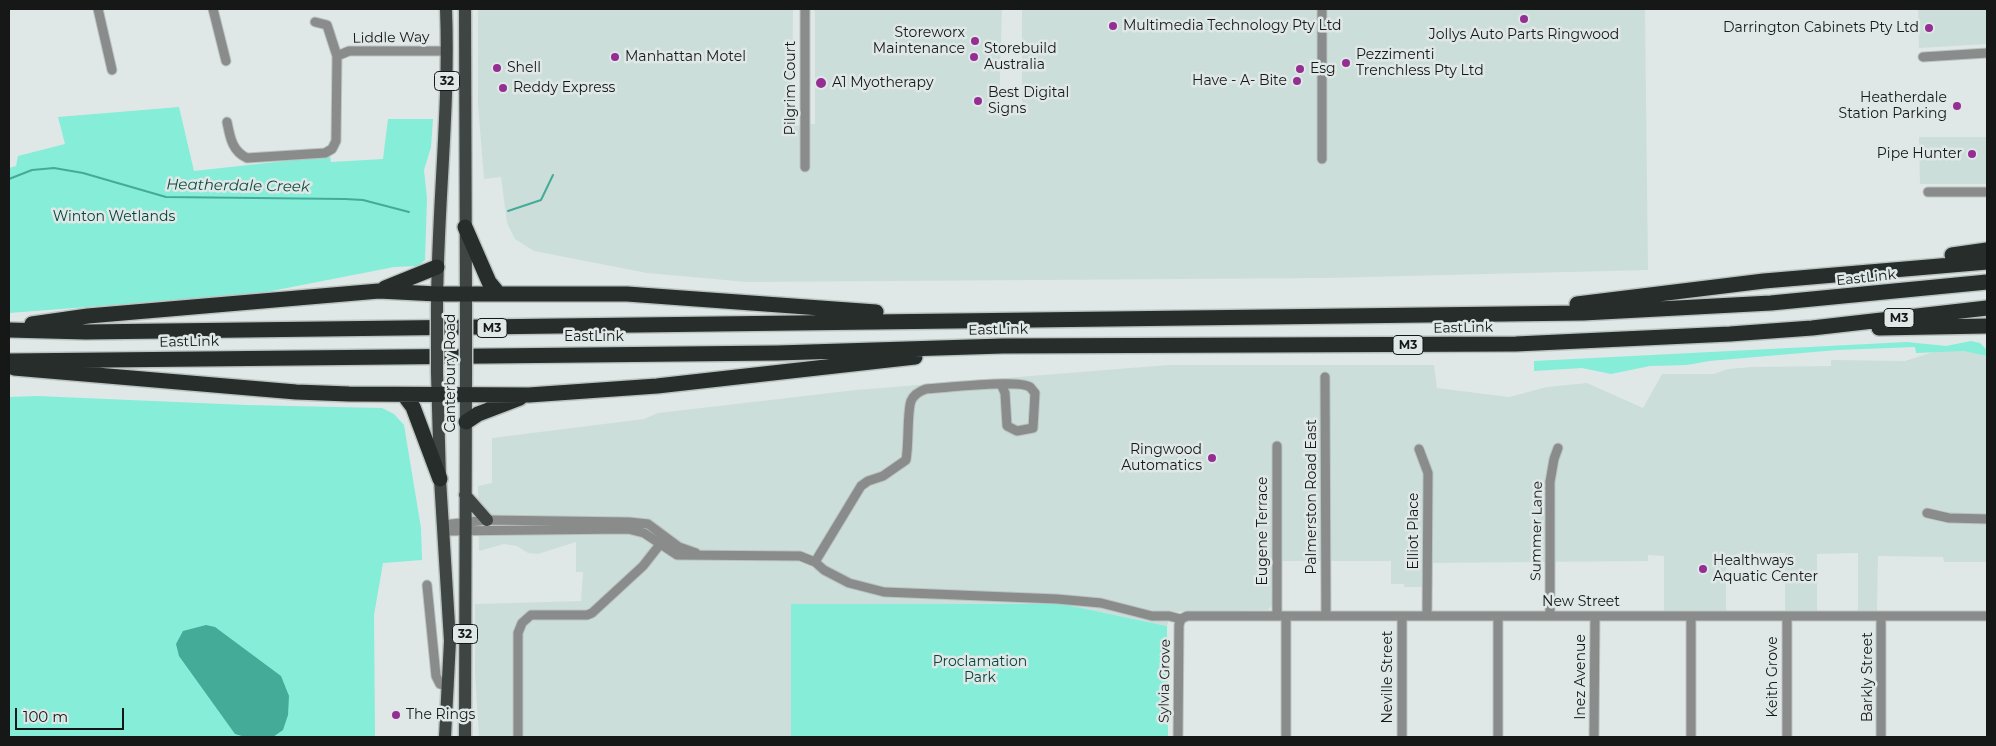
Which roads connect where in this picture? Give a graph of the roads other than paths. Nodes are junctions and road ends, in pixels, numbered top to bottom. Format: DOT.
graph roads {
  1 [pos="98,9"];
  2 [pos="214,9"];
  3 [pos="446,9"];
  4 [pos="465,9"];
  5 [pos="804,9"];
  6 [pos="1322,9"];
  7 [pos="315,22"];
  8 [pos="447,50"];
  9 [pos="1987,53"];
  10 [pos="337,56"];
  11 [pos="1923,57"];
  12 [pos="226,62"];
  13 [pos="112,70"];
  14 [pos="227,122"];
  15 [pos="1322,159"];
  16 [pos="805,167"];
  17 [pos="1928,192"];
  18 [pos="1987,192"];
  19 [pos="465,227"];
  20 [pos="1987,250"];
  21 [pos="1987,262"];
  22 [pos="437,267"];
  23 [pos="1847,273"];
  24 [pos="1987,282"];
  25 [pos="379,290"];
  26 [pos="498,293"];
  27 [pos="437,294"];
  28 [pos="466,294"];
  29 [pos="1987,308"];
  30 [pos="1501,313"];
  31 [pos="975,319"];
  32 [pos="1987,326"];
  33 [pos="9,328"];
  34 [pos="1812,328"];
  35 [pos="1004,346"];
  36 [pos="9,361"];
  37 [pos="9,368"];
  38 [pos="1326,377"];
  39 [pos="1001,384"];
  40 [pos="404,395"];
  41 [pos="437,395"];
  42 [pos="466,395"];
  43 [pos="529,395"];
  44 [pos="466,422"];
  45 [pos="1277,446"];
  46 [pos="1558,448"];
  47 [pos="1419,449"];
  48 [pos="440,479"];
  49 [pos="465,495"];
  50 [pos="1927,514"];
  51 [pos="1987,519"];
  52 [pos="487,520"];
  53 [pos="465,526"];
  54 [pos="443,528"];
  55 [pos="662,541"];
  56 [pos="815,562"];
  57 [pos="427,585"];
  58 [pos="1281,616"];
  59 [pos="1326,616"];
  60 [pos="1402,616"];
  61 [pos="1427,616"];
  62 [pos="1498,616"];
  63 [pos="1550,616"];
  64 [pos="1595,616"];
  65 [pos="1691,616"];
  66 [pos="1787,616"];
  67 [pos="1881,616"];
  68 [pos="1987,616"];
  69 [pos="1180,622"];
  70 [pos="449,686"];
  71 [pos="445,737"];
  72 [pos="465,737"];
  73 [pos="518,737"];
  74 [pos="1178,737"];
  75 [pos="1286,737"];
  76 [pos="1402,737"];
  77 [pos="1498,737"];
  78 [pos="1594,737"];
  79 [pos="1691,737"];
  80 [pos="1787,737"];
  81 [pos="1882,737"];
  1 -- 13 [label="street"];
  2 -- 12 [label="street"];
  3 -- 8 [label="main road, Canterbury Road / 32"];
  4 -- 19 [label="main road, Canterbury Road / 32"];
  5 -- 16 [label="street, Pilgrim Court"];
  6 -- 15 [label="street"];
  7 -- 10 [label="street, Liddle Way"];
  8 -- 10 [label="street, Liddle Way"];
  8 -- 22 [label="main road, Canterbury Road / 32"];
  9 -- 11 [label="street"];
  10 -- 14 [label="street, Liddle Way"];
  17 -- 18 [label="street"];
  19 -- 26 [label="highway"];
  19 -- 28 [label="main road, Canterbury Road / 32"];
  20 -- 23 [label="highway"];
  21 -- 23 [label="highway"];
  22 -- 25 [label="highway"];
  22 -- 27 [label="main road, Canterbury Road / 32"];
  23 -- 30 [label="highway"];
  24 -- 30 [label="highway, EastLink / M3"];
  25 -- 27 [label="highway"];
  25 -- 33 [label="highway"];
  26 -- 28 [label="highway"];
  26 -- 31 [label="highway"];
  27 -- 28 [label="highway"];
  27 -- 41 [label="main road, Canterbury Road / 32, bridge"];
  28 -- 42 [label="main road, Canterbury Road / 32, bridge"];
  29 -- 34 [label="highway, EastLink / M3"];
  30 -- 31 [label="highway, EastLink / M3"];
  31 -- 33 [label="highway, EastLink / M3"];
  32 -- 34 [label="highway"];
  34 -- 35 [label="highway, EastLink / M3"];
  35 -- 36 [label="highway, EastLink / M3"];
  35 -- 43 [label="highway"];
  37 -- 40 [label="highway"];
  38 -- 59 [label="street, Palmerston Road East"];
  39 -- 39 [label="street"];
  39 -- 56 [label="street"];
  40 -- 41 [label="highway"];
  40 -- 48 [label="highway"];
  41 -- 42 [label="highway"];
  41 -- 48 [label="main road, Canterbury Road / 32"];
  42 -- 43 [label="highway"];
  42 -- 44 [label="main road, Canterbury Road / 32"];
  43 -- 44 [label="highway"];
  44 -- 49 [label="main road, Canterbury Road / 32"];
  45 -- 58 [label="street, Eugene Terrace"];
  46 -- 63 [label="street, Summer Lane"];
  47 -- 61 [label="street, Elliot Place"];
  48 -- 54 [label="main road, Canterbury Road / 32"];
  49 -- 52 [label="main road"];
  49 -- 53 [label="main road, Canterbury Road / 32"];
  50 -- 51 [label="street"];
  52 -- 53 [label="street"];
  52 -- 55 [label="street"];
  53 -- 54 [label="street"];
  53 -- 55 [label="street"];
  53 -- 72 [label="main road, Canterbury Road / 32"];
  54 -- 70 [label="main road, Canterbury Road / 32"];
  55 -- 56 [label="street, New Street"];
  55 -- 73 [label="street"];
  56 -- 69 [label="street, New Street"];
  57 -- 70 [label="street"];
  58 -- 59 [label="street, New Street"];
  58 -- 69 [label="street, New Street"];
  58 -- 75 [label="street, Eugene Terrace"];
  59 -- 60 [label="street, New Street"];
  60 -- 61 [label="street, New Street"];
  60 -- 76 [label="street, Neville Street"];
  61 -- 62 [label="street, New Street"];
  62 -- 63 [label="street, New Street"];
  62 -- 77 [label="street"];
  63 -- 64 [label="street, New Street"];
  64 -- 65 [label="street, New Street"];
  64 -- 78 [label="street, Inez Avenue"];
  65 -- 66 [label="street, New Street"];
  65 -- 79 [label="street"];
  66 -- 67 [label="street, New Street"];
  66 -- 80 [label="street, Keith Grove"];
  67 -- 68 [label="street, New Street"];
  67 -- 81 [label="street, Barkly Street"];
  69 -- 74 [label="street, Sylvia Grove"];
  70 -- 71 [label="main road, Canterbury Road / 32"];
}
